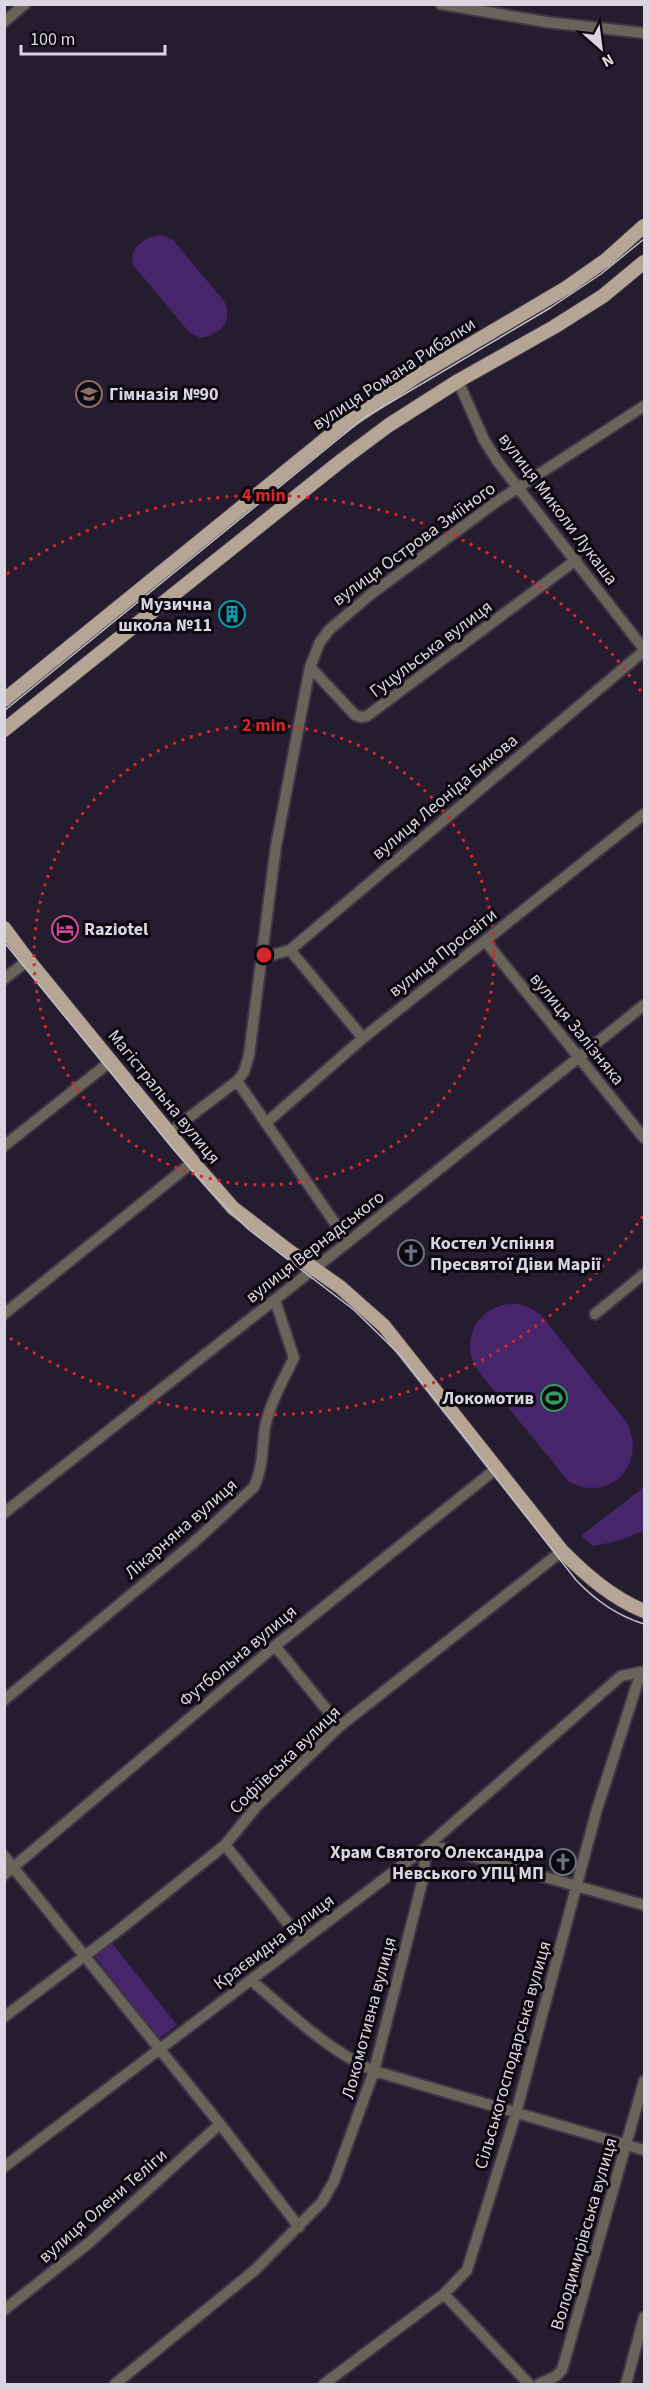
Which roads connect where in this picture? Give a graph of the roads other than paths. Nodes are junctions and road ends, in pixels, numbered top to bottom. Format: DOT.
graph roads {
  1 [pos="25,4"];
  2 [pos="441,4"];
  3 [pos="4,22"];
  4 [pos="645,33"];
  5 [pos="645,226"];
  6 [pos="645,262"];
  7 [pos="458,381"];
  8 [pos="645,406"];
  9 [pos="519,487"];
  10 [pos="576,560"];
  11 [pos="645,650"];
  12 [pos="310,667"];
  13 [pos="4,700"];
  14 [pos="4,730"];
  15 [pos="645,814"];
  16 [pos="4,928"];
  17 [pos="484,941"];
  18 [pos="290,950"];
  19 [pos="261,958"];
  20 [pos="28,960"];
  21 [pos="4,979"];
  22 [pos="645,1005"];
  23 [pos="363,1038"];
  24 [pos="579,1057"];
  25 [pos="111,1061"];
  26 [pos="237,1081"];
  27 [pos="266,1123"];
  28 [pos="643,1131"];
  29 [pos="171,1134"];
  30 [pos="4,1146"];
  31 [pos="193,1162"];
  32 [pos="348,1242"];
  33 [pos="315,1269"];
  34 [pos="645,1274"];
  35 [pos="275,1300"];
  36 [pos="4,1314"];
  37 [pos="595,1314"];
  38 [pos="497,1468"];
  39 [pos="4,1513"];
  40 [pos="562,1551"];
  41 [pos="645,1611"];
  42 [pos="275,1646"];
  43 [pos="643,1672"];
  44 [pos="4,1700"];
  45 [pos="340,1726"];
  46 [pos="225,1845"];
  47 [pos="424,1848"];
  48 [pos="4,1856"];
  49 [pos="14,1867"];
  50 [pos="4,1875"];
  51 [pos="577,1887"];
  52 [pos="645,1905"];
  53 [pos="302,1941"];
  54 [pos="85,1955"];
  55 [pos="250,1980"];
  56 [pos="4,2017"];
  57 [pos="159,2049"];
  58 [pos="374,2071"];
  59 [pos="645,2081"];
  60 [pos="516,2113"];
  61 [pos="220,2124"];
  62 [pos="626,2145"];
  63 [pos="645,2150"];
  64 [pos="4,2167"];
  65 [pos="299,2227"];
  66 [pos="444,2294"];
  67 [pos="4,2310"];
  68 [pos="645,2318"];
  69 [pos="115,2385"];
  70 [pos="324,2385"];
  71 [pos="529,2385"];
  72 [pos="540,2385"];
  73 [pos="626,2385"];
  1 -- 3 [label="street"];
  2 -- 4 [label="street"];
  5 -- 13 [label="main road, вулиця Романа Рибалки"];
  6 -- 7 [label="main road"];
  7 -- 9 [label="street, вулиця Миколи Лукаша"];
  7 -- 14 [label="main road"];
  8 -- 9 [label="street, вулиця Острова Зміїного"];
  9 -- 10 [label="street, вулиця Миколи Лукаша"];
  9 -- 12 [label="street, вулиця Острова Зміїного"];
  10 -- 11 [label="street, вулиця Миколи Лукаша"];
  10 -- 12 [label="street, Гуцульська вулиця"];
  11 -- 18 [label="street, вулиця Леоніда Бикова"];
  12 -- 19 [label="street, вулиця Острова Зміїного"];
  15 -- 17 [label="street, вулиця Просвіти"];
  16 -- 20 [label="main road, Магістральна вулиця"];
  17 -- 23 [label="street, вулиця Просвіти"];
  17 -- 24 [label="street, вулиця Залізняка"];
  18 -- 19 [label="street, вулиця Леоніда Бикова"];
  18 -- 23 [label="street"];
  19 -- 26 [label="street, вулиця Острова Зміїного"];
  20 -- 21 [label="street"];
  20 -- 25 [label="main road, Магістральна вулиця"];
  22 -- 24 [label="street, вулиця Вернадського"];
  23 -- 27 [label="street, вулиця Просвіти"];
  24 -- 28 [label="street, вулиця Залізняка"];
  24 -- 32 [label="street, вулиця Вернадського"];
  25 -- 29 [label="main road, Магістральна вулиця"];
  25 -- 30 [label="street"];
  26 -- 27 [label="street"];
  26 -- 29 [label="street"];
  27 -- 32 [label="street"];
  29 -- 31 [label="main road, Магістральна вулиця"];
  31 -- 33 [label="main road, Магістральна вулиця"];
  31 -- 36 [label="street"];
  32 -- 33 [label="street, вулиця Вернадського"];
  33 -- 35 [label="street, вулиця Вернадського"];
  33 -- 38 [label="main road, Магістральна вулиця"];
  34 -- 37 [label="street"];
  35 -- 39 [label="street, вулиця Вернадського"];
  35 -- 44 [label="street, Лікарняна вулиця"];
  38 -- 40 [label="main road, Магістральна вулиця"];
  38 -- 42 [label="street, Футбольна вулиця"];
  40 -- 41 [label="main road, Магістральна вулиця"];
  40 -- 45 [label="street, Софіївська вулиця"];
  42 -- 45 [label="street"];
  42 -- 49 [label="street, Футбольна вулиця"];
  43 -- 47 [label="street, Краєвидна вулиця"];
  43 -- 51 [label="street, Сільськогосподарська вулиця"];
  45 -- 46 [label="street, Софіївська вулиця"];
  46 -- 53 [label="street"];
  46 -- 54 [label="street, Софіївська вулиця"];
  47 -- 51 [label="street"];
  47 -- 53 [label="street, Краєвидна вулиця"];
  47 -- 58 [label="street, Локомотивна вулиця"];
  48 -- 49 [label="street"];
  49 -- 50 [label="street, Футбольна вулиця"];
  49 -- 54 [label="street"];
  51 -- 52 [label="street"];
  51 -- 60 [label="street, Сільськогосподарська вулиця"];
  53 -- 55 [label="street, Краєвидна вулиця"];
  54 -- 56 [label="street, Софіївська вулиця"];
  54 -- 57 [label="street"];
  55 -- 57 [label="street, Краєвидна вулиця"];
  55 -- 58 [label="street"];
  57 -- 61 [label="street"];
  57 -- 64 [label="street, Краєвидна вулиця"];
  58 -- 60 [label="street"];
  58 -- 65 [label="street, Локомотивна вулиця"];
  59 -- 62 [label="street, Володимирівська вулиця"];
  60 -- 62 [label="street"];
  60 -- 66 [label="street, Сільськогосподарська вулиця"];
  61 -- 65 [label="street"];
  61 -- 67 [label="street, вулиця Олени Теліги"];
  62 -- 63 [label="street"];
  62 -- 72 [label="street, Володимирівська вулиця"];
  65 -- 69 [label="street, Локомотивна вулиця"];
  66 -- 70 [label="street, Сільськогосподарська вулиця"];
  66 -- 71 [label="street"];
  68 -- 73 [label="street"];
}
